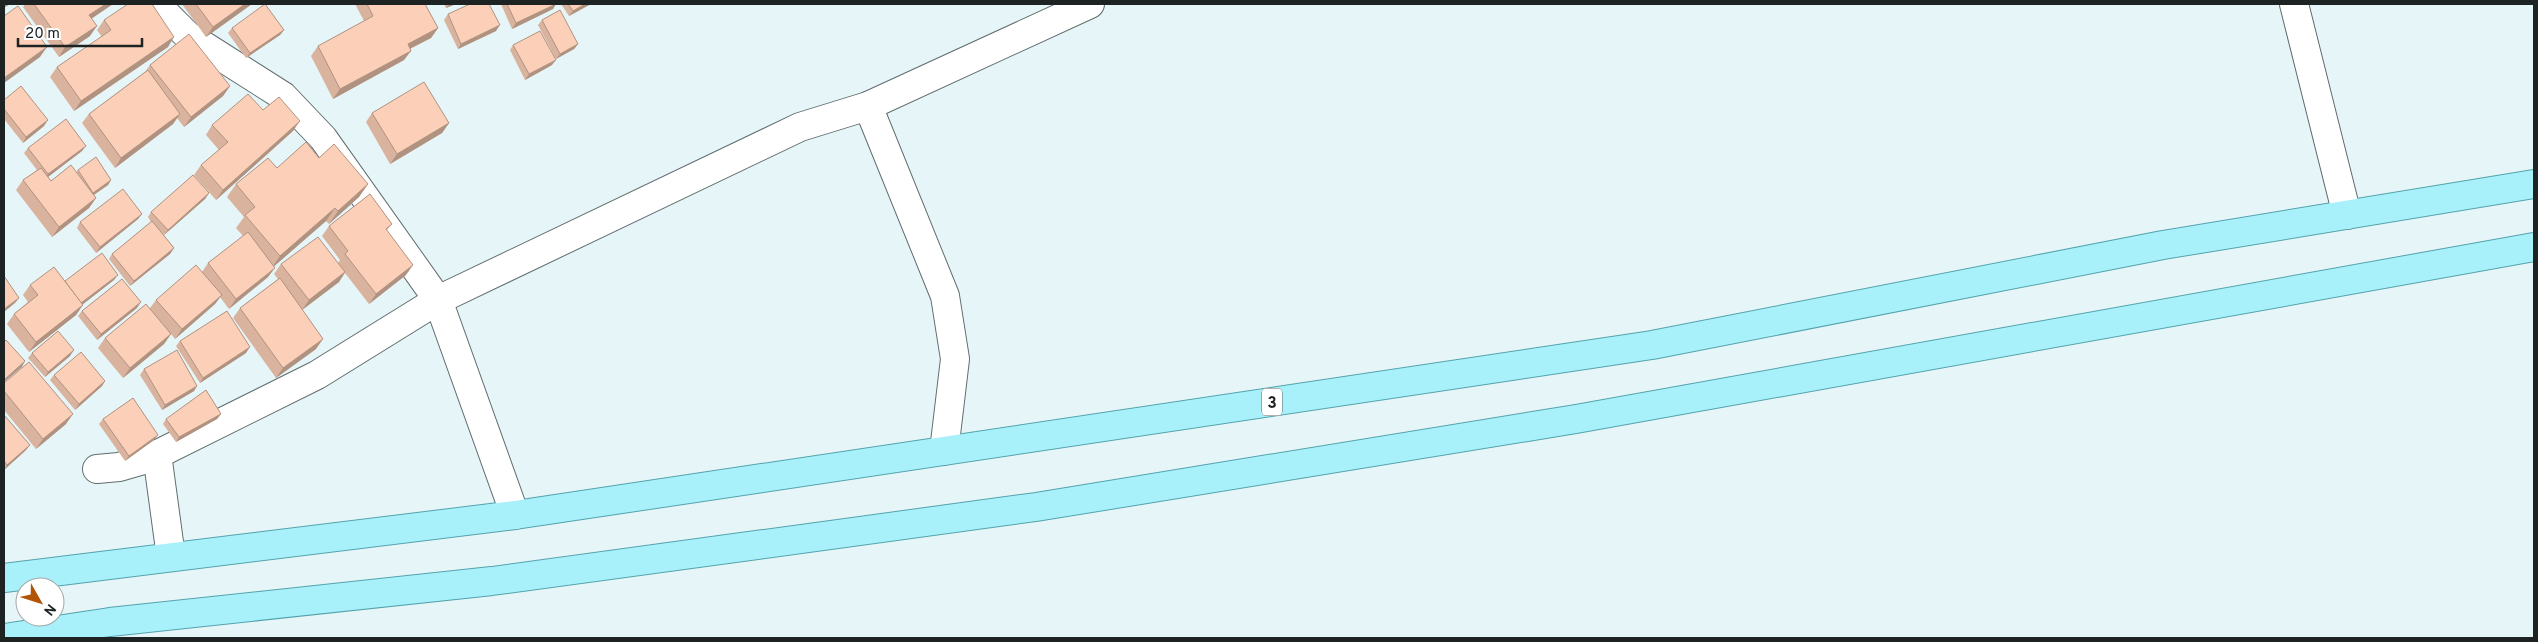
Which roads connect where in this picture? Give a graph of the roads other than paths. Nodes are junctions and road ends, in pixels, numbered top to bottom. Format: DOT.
graph roads {
  1 [pos="156,4"];
  2 [pos="1090,4"];
  3 [pos="2294,4"];
  4 [pos="868,106"];
  5 [pos="2534,184"];
  6 [pos="2347,215"];
  7 [pos="2534,247"];
  8 [pos="438,300"];
  9 [pos="944,451"];
  10 [pos="157,454"];
  11 [pos="97,469"];
  12 [pos="515,515"];
  13 [pos="171,557"];
  14 [pos="4,578"];
  15 [pos="109,630"];
  16 [pos="4,638"];
  1 -- 8 [label="street"];
  2 -- 4 [label="street"];
  3 -- 6 [label="street"];
  4 -- 8 [label="street"];
  4 -- 9 [label="street"];
  5 -- 6 [label="main road, 3"];
  6 -- 9 [label="main road, 3"];
  7 -- 15 [label="main road"];
  8 -- 10 [label="street"];
  8 -- 12 [label="street"];
  9 -- 12 [label="main road, 3"];
  10 -- 11 [label="street"];
  10 -- 13 [label="street"];
  12 -- 13 [label="main road, 3"];
  13 -- 14 [label="main road, 3"];
  15 -- 16 [label="main road"];
}
